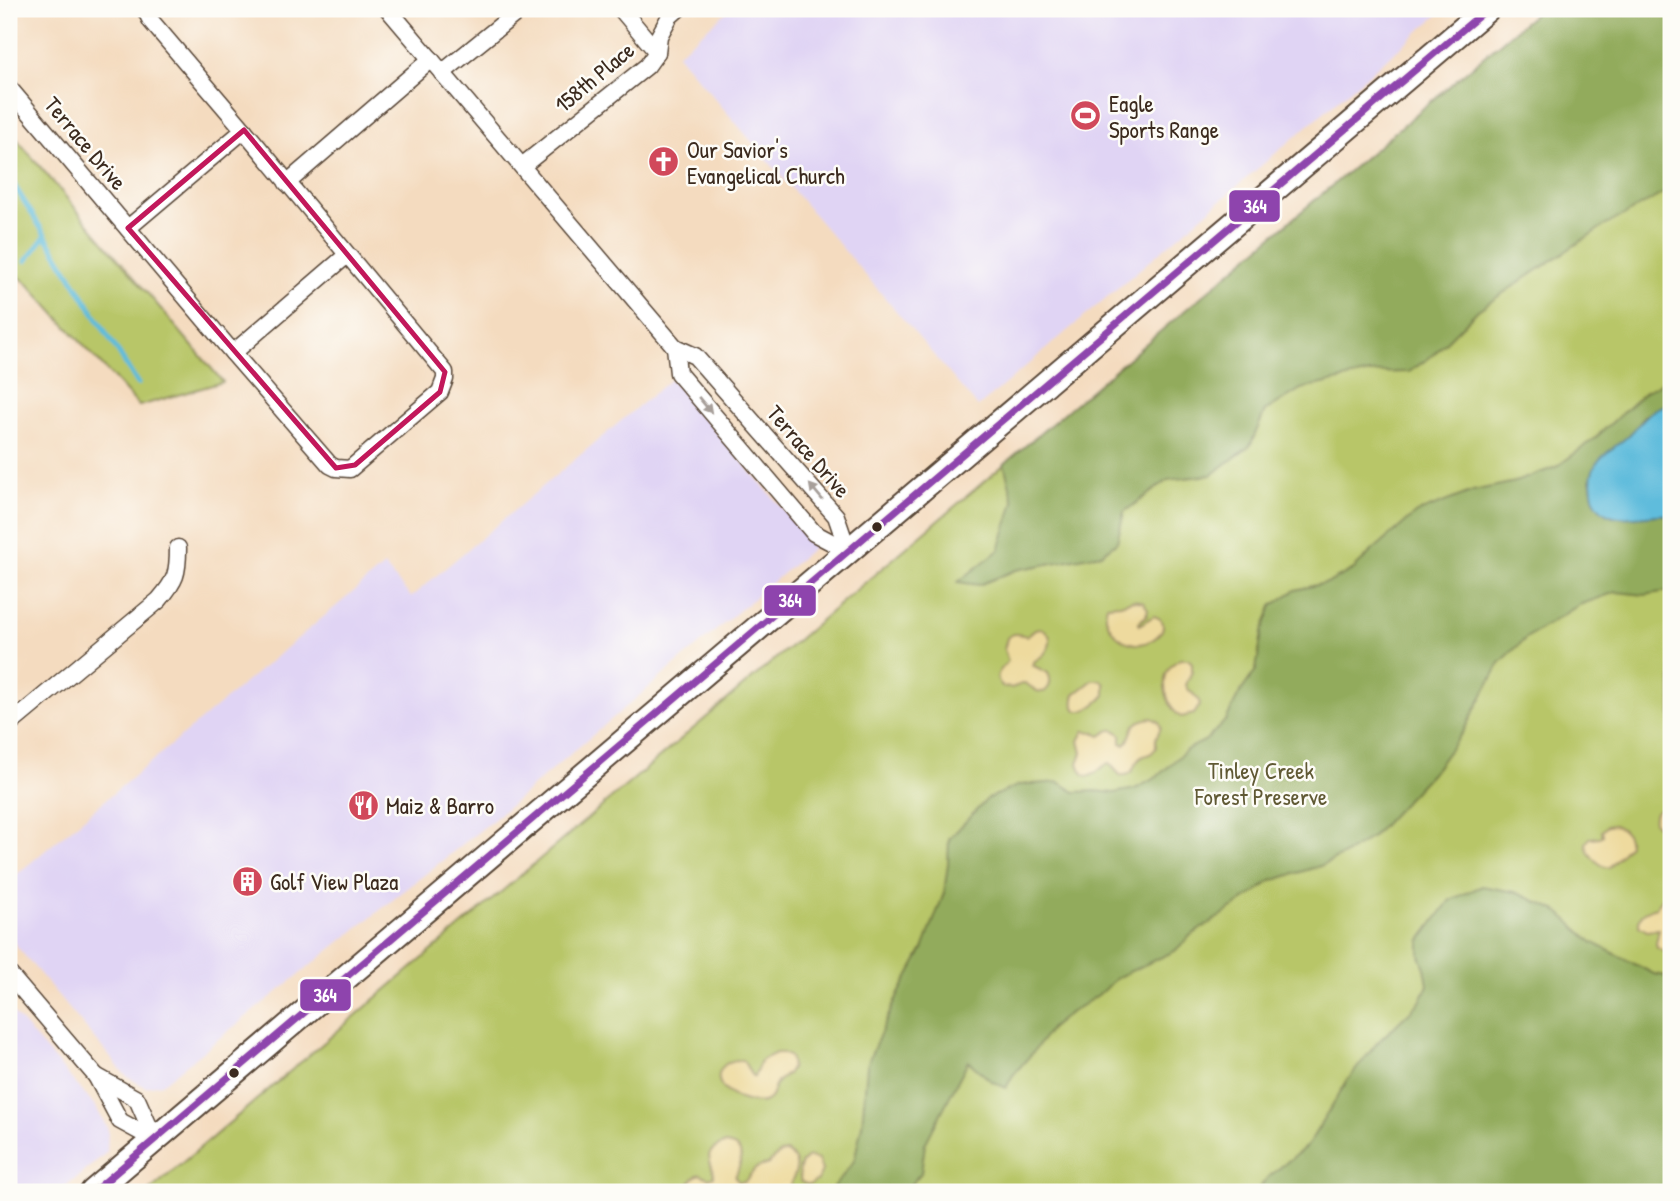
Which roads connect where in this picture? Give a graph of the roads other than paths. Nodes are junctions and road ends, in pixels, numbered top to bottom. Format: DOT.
graph roads {
  1 [pos="145,9"];
  2 [pos="388,9"];
  3 [pos="522,9"];
  4 [pos="621,9"];
  5 [pos="678,9"];
  6 [pos="1487,9"];
  7 [pos="657,52"];
  8 [pos="431,59"];
  9 [pos="442,73"];
  10 [pos="9,88"];
  11 [pos="244,130"];
  12 [pos="522,166"];
  13 [pos="287,183"];
  14 [pos="128,228"];
  15 [pos="347,256"];
  16 [pos="675,347"];
  17 [pos="233,353"];
  18 [pos="178,548"];
  19 [pos="848,551"];
  20 [pos="9,725"];
  21 [pos="9,974"];
  22 [pos="96,1076"];
  23 [pos="155,1140"];
  24 [pos="93,1192"];
  1 -- 11 [label="street, Terrace Drive"];
  2 -- 8 [label="street, Terrace Drive"];
  3 -- 9 [label="street"];
  4 -- 7 [label="street"];
  5 -- 7 [label="street, 158th Place"];
  6 -- 19 [label="main road"];
  7 -- 12 [label="street, 158th Place"];
  8 -- 9 [label="street, Terrace Drive"];
  8 -- 13 [label="street"];
  9 -- 12 [label="street, Terrace Drive"];
  10 -- 14 [label="street, Terrace Drive"];
  11 -- 13 [label="street, Terrace Drive"];
  11 -- 14 [label="street"];
  12 -- 16 [label="street, Terrace Drive"];
  13 -- 15 [label="street, Terrace Drive"];
  14 -- 17 [label="street, Terrace Drive"];
  15 -- 17 [label="street"];
  15 -- 17 [label="street, Terrace Drive"];
  19 -- 16 [label="street, Terrace Drive, one-way"];
  16 -- 19 [label="street, Terrace Drive, one-way"];
  18 -- 20 [label="street"];
  19 -- 23 [label="main road"];
  21 -- 22 [label="street"];
  22 -- 23 [label="street"];
  22 -- 23 [label="street"];
  23 -- 24 [label="main road"];
}
